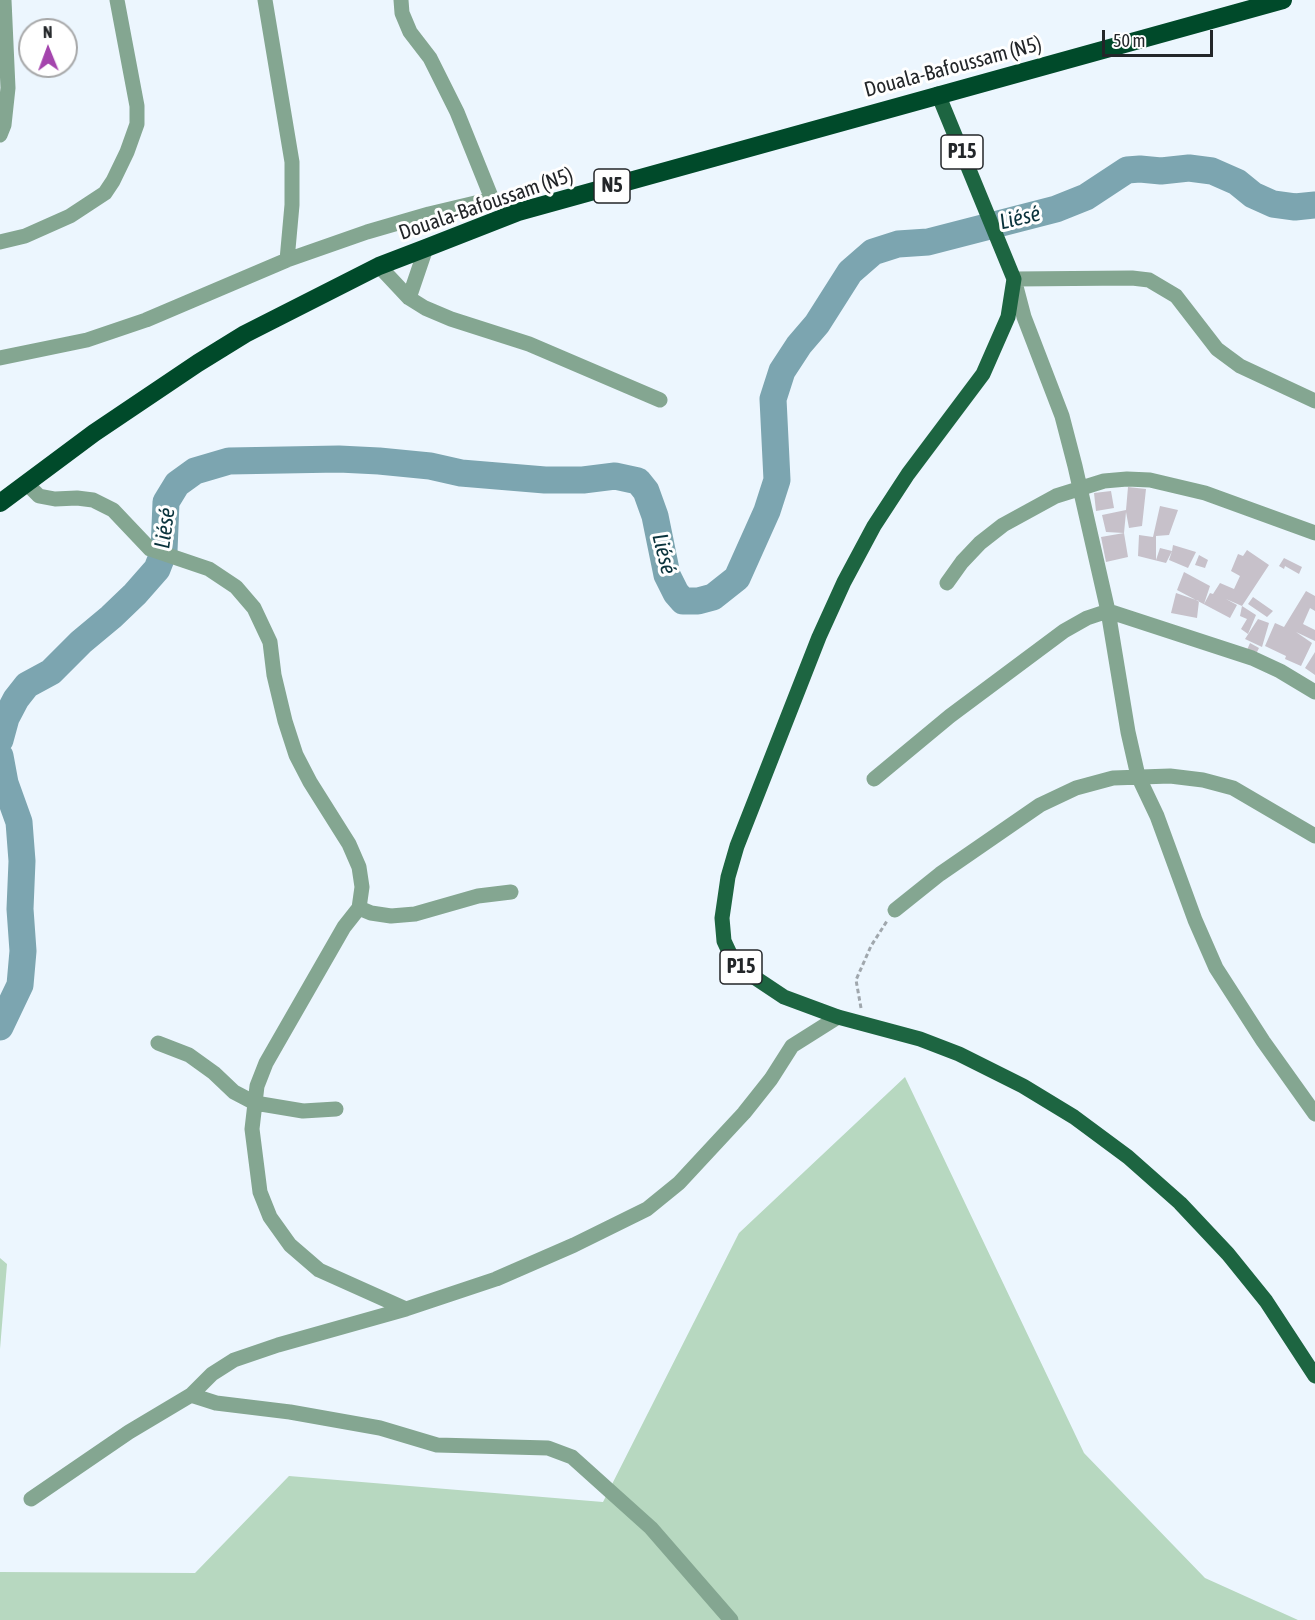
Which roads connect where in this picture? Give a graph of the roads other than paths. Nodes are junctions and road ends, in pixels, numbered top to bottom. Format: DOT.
graph roads {
  1 [pos="4,0"];
  2 [pos="117,0"];
  3 [pos="265,0"];
  4 [pos="401,0"];
  5 [pos="1282,0"];
  6 [pos="938,94"];
  7 [pos="0,135"];
  8 [pos="492,199"];
  9 [pos="518,212"];
  10 [pos="0,242"];
  11 [pos="426,248"];
  12 [pos="286,261"];
  13 [pos="379,266"];
  14 [pos="1014,279"];
  15 [pos="409,298"];
  16 [pos="0,357"];
  17 [pos="660,400"];
  18 [pos="1315,401"];
  19 [pos="26,483"];
  20 [pos="1080,488"];
  21 [pos="0,504"];
  22 [pos="1315,533"];
  23 [pos="947,583"];
  24 [pos="1108,612"];
  25 [pos="1315,692"];
  26 [pos="1138,776"];
  27 [pos="874,779"];
  28 [pos="1315,836"];
  29 [pos="511,892"];
  30 [pos="359,908"];
  31 [pos="895,910"];
  32 [pos="837,1017"];
  33 [pos="158,1043"];
  34 [pos="255,1103"];
  35 [pos="336,1109"];
  36 [pos="1315,1114"];
  37 [pos="406,1309"];
  38 [pos="1315,1376"];
  39 [pos="191,1395"];
  40 [pos="31,1499"];
  41 [pos="731,1620"];
  1 -- 7 [label="street"];
  2 -- 10 [label="street"];
  3 -- 12 [label="street"];
  4 -- 8 [label="street"];
  5 -- 6 [label="highway, Douala-Bafoussam (N5) / N5"];
  6 -- 9 [label="highway, Douala-Bafoussam (N5) / N5"];
  6 -- 14 [label="main road, P15"];
  8 -- 9 [label="street"];
  8 -- 12 [label="street"];
  9 -- 11 [label="highway, Douala-Bafoussam (N5) / N5"];
  11 -- 13 [label="highway, Douala-Bafoussam (N5) / N5"];
  11 -- 15 [label="street"];
  12 -- 16 [label="street"];
  13 -- 15 [label="street"];
  13 -- 19 [label="highway, Douala-Bafoussam (N5) / N5"];
  14 -- 18 [label="street"];
  14 -- 20 [label="street"];
  14 -- 32 [label="main road, P15"];
  15 -- 17 [label="street"];
  19 -- 21 [label="highway, Douala-Bafoussam (N5) / N5"];
  19 -- 30 [label="street"];
  20 -- 22 [label="street"];
  20 -- 23 [label="street"];
  20 -- 24 [label="street"];
  24 -- 25 [label="street"];
  24 -- 26 [label="street"];
  24 -- 27 [label="street"];
  26 -- 28 [label="street"];
  26 -- 31 [label="street"];
  26 -- 36 [label="street"];
  29 -- 30 [label="street"];
  30 -- 34 [label="street"];
  32 -- 37 [label="street"];
  32 -- 38 [label="main road, P15"];
  33 -- 34 [label="street"];
  34 -- 35 [label="street"];
  34 -- 37 [label="street"];
  37 -- 39 [label="street"];
  39 -- 40 [label="street"];
  39 -- 41 [label="street"];
}
